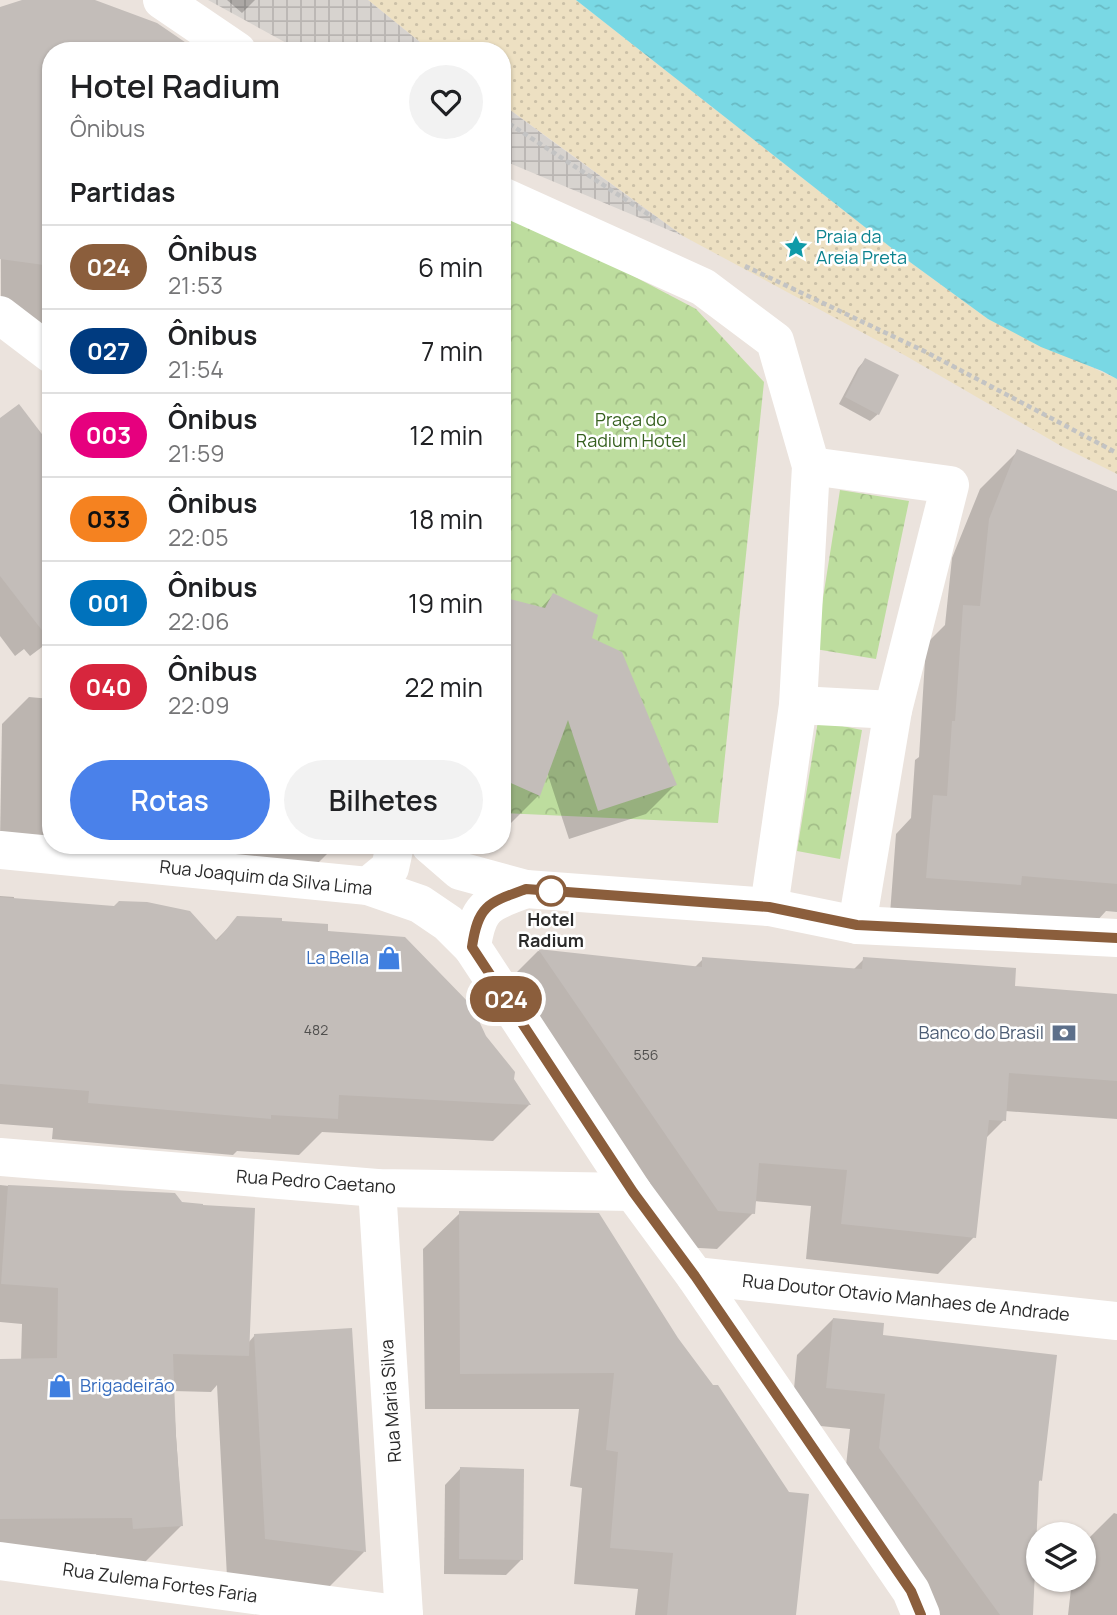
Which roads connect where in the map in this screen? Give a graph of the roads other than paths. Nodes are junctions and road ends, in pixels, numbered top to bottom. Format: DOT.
graph roads {
  1 [pos="162,0"];
  2 [pos="224,42"];
  3 [pos="511,200"];
  4 [pos="0,315"];
  5 [pos="42,347"];
  6 [pos="811,466"];
  7 [pos="799,705"];
  8 [pos="893,710"];
  9 [pos="0,850"];
  10 [pos="394,854"];
  11 [pos="440,854"];
  12 [pos="368,886"];
  13 [pos="526,889"];
  14 [pos="769,907"];
  15 [pos="857,925"];
  16 [pos="1117,938"];
  17 [pos="472,947"];
  18 [pos="0,1157"];
  19 [pos="377,1188"];
  20 [pos="633,1192"];
  21 [pos="695,1276"];
  22 [pos="1117,1321"];
  23 [pos="0,1561"];
  24 [pos="404,1615"];
  25 [pos="921,1615"];
  1 -- 2 [label="street"];
  3 -- 6 [label="street"];
  4 -- 5 [label="street"];
  6 -- 7 [label="street"];
  6 -- 8 [label="street"];
  7 -- 8 [label="street"];
  7 -- 14 [label="street"];
  8 -- 15 [label="street"];
  9 -- 12 [label="street, Rua Joaquim da Silva Lima"];
  10 -- 12 [label="street"];
  11 -- 13 [label="street"];
  12 -- 17 [label="street, Rua Joaquim da Silva Lima"];
  13 -- 14 [label="street"];
  13 -- 17 [label="street"];
  14 -- 15 [label="street"];
  15 -- 16 [label="street"];
  17 -- 20 [label="street, Rua Joaquim da Silva Lima"];
  18 -- 19 [label="street, Rua Pedro Caetano"];
  19 -- 20 [label="street, Rua Pedro Caetano"];
  19 -- 24 [label="street, Rua Maria Silva"];
  20 -- 21 [label="street, Rua Joaquim da Silva Lima"];
  21 -- 22 [label="street, Rua Doutor Otavio Manhaes de Andrade"];
  21 -- 25 [label="street, Rua Joaquim da Silva Lima"];
  23 -- 24 [label="street, Rua Zulema Fortes Faria"];
}
